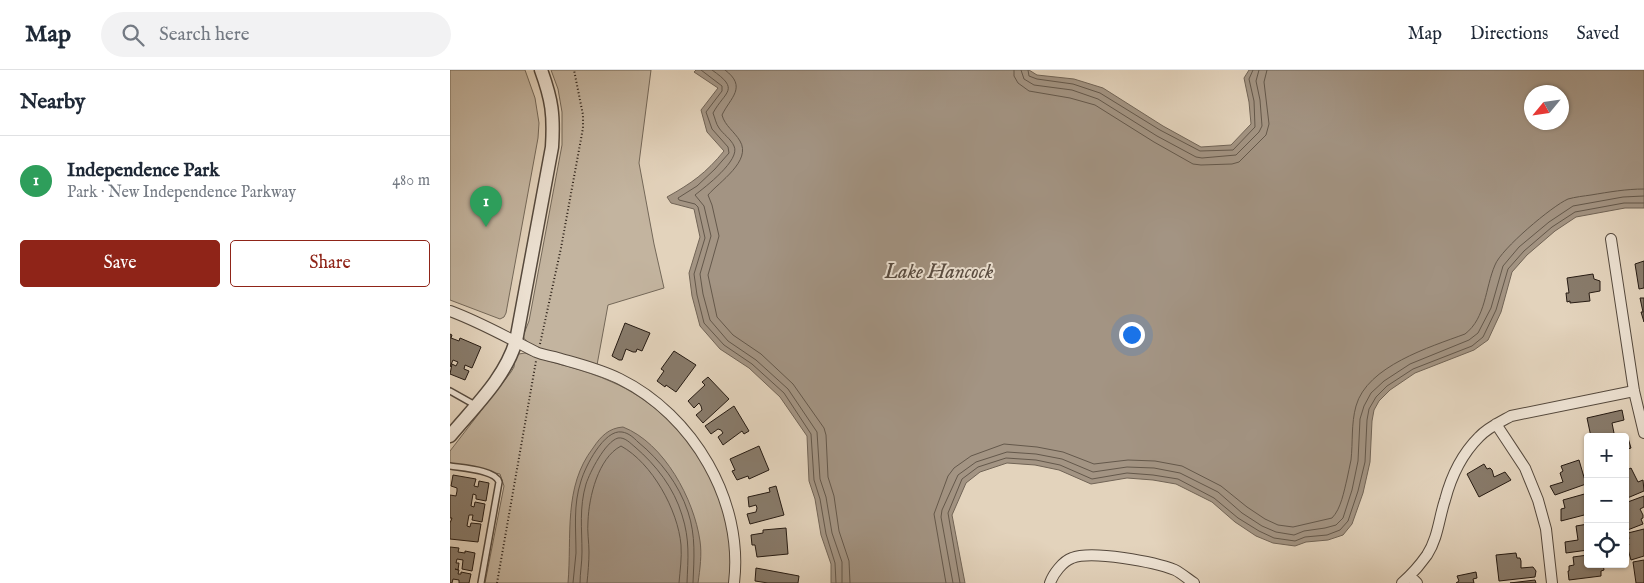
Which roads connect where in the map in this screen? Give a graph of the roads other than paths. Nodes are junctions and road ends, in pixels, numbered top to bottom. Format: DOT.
graph roads {
  1 [pos="541,70"];
  2 [pos="1611,239"];
  3 [pos="450,312"];
  4 [pos="516,341"];
  5 [pos="450,391"];
  6 [pos="1634,391"];
  7 [pos="476,405"];
  8 [pos="1496,424"];
  9 [pos="1644,433"];
  10 [pos="450,436"];
  11 [pos="450,466"];
  12 [pos="1409,581"];
  13 [pos="481,583"];
  14 [pos="734,583"];
  15 [pos="1050,583"];
  16 [pos="1194,583"];
  17 [pos="1552,583"];
  1 -- 4 [label="street"];
  2 -- 6 [label="street"];
  3 -- 4 [label="street"];
  4 -- 7 [label="street"];
  4 -- 14 [label="street"];
  5 -- 7 [label="lane"];
  6 -- 8 [label="street"];
  6 -- 9 [label="street"];
  7 -- 10 [label="street"];
  8 -- 12 [label="street"];
  8 -- 17 [label="street"];
  11 -- 13 [label="lane"];
  15 -- 16 [label="street"];
}
